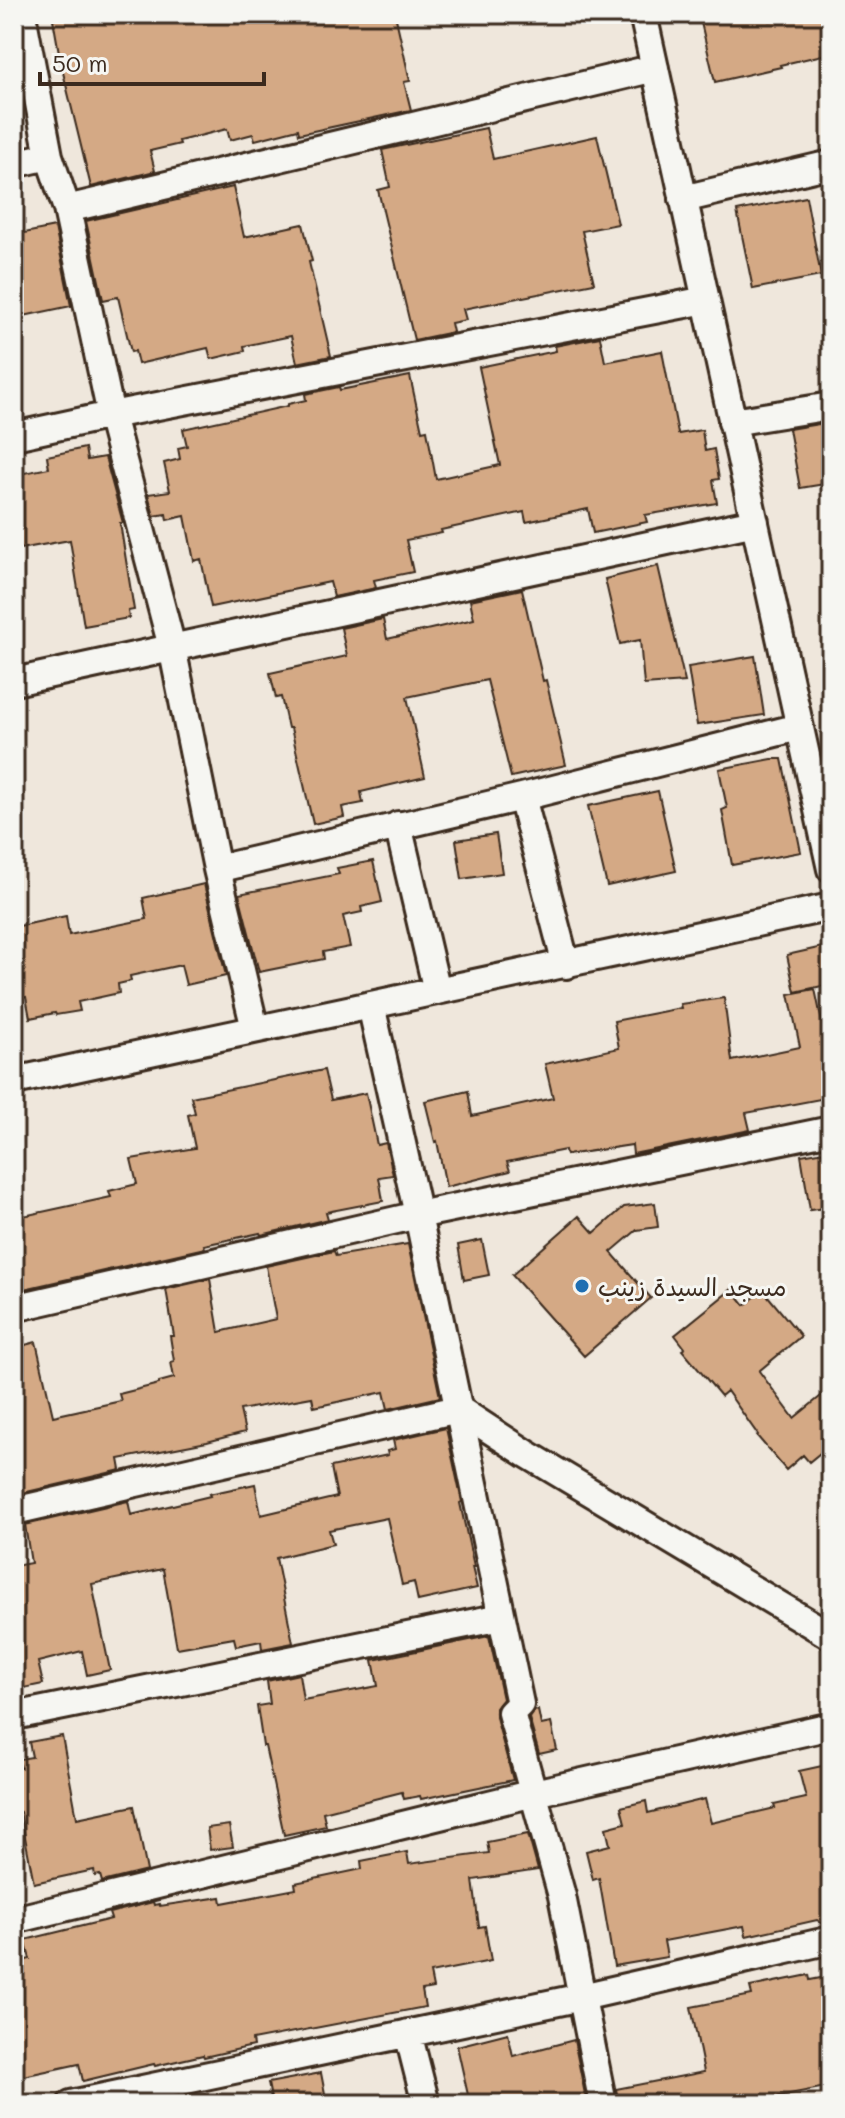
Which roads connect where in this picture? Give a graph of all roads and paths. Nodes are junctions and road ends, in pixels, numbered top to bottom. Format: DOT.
graph roads {
  1 [pos="22,14"];
  2 [pos="643,14"];
  3 [pos="655,68"];
  4 [pos="49,156"];
  5 [pos="14,164"];
  6 [pos="831,164"];
  7 [pos="683,199"];
  8 [pos="67,209"];
  9 [pos="706,300"];
  10 [pos="831,406"];
  11 [pos="111,415"];
  12 [pos="732,422"];
  13 [pos="14,436"];
  14 [pos="755,522"];
  15 [pos="172,647"];
  16 [pos="14,682"];
  17 [pos="799,727"];
  18 [pos="522,797"];
  19 [pos="398,825"];
  20 [pos="217,869"];
  21 [pos="831,869"];
  22 [pos="831,907"];
  23 [pos="566,965"];
  24 [pos="437,991"];
  25 [pos="371,1005"];
  26 [pos="255,1029"];
  27 [pos="14,1081"];
  28 [pos="831,1130"];
  29 [pos="418,1215"];
  30 [pos="14,1308"];
  31 [pos="458,1409"];
  32 [pos="14,1511"];
  33 [pos="501,1617"];
  34 [pos="831,1636"];
  35 [pos="14,1716"];
  36 [pos="831,1726"];
  37 [pos="534,1793"];
  38 [pos="14,1920"];
  39 [pos="831,1940"];
  40 [pos="582,1997"];
  41 [pos="408,2033"];
  42 [pos="71,2104"];
  43 [pos="426,2104"];
  44 [pos="603,2104"];
  1 -- 4 [label="street"];
  2 -- 3 [label="street"];
  3 -- 7 [label="street"];
  3 -- 8 [label="street"];
  4 -- 5 [label="street"];
  4 -- 8 [label="street"];
  6 -- 7 [label="street"];
  7 -- 9 [label="street"];
  8 -- 11 [label="street"];
  9 -- 11 [label="street"];
  9 -- 12 [label="street"];
  10 -- 12 [label="street"];
  11 -- 13 [label="street"];
  11 -- 15 [label="street"];
  12 -- 14 [label="street"];
  14 -- 15 [label="street"];
  14 -- 17 [label="street"];
  15 -- 16 [label="street"];
  15 -- 20 [label="street"];
  17 -- 18 [label="street"];
  17 -- 21 [label="street"];
  18 -- 19 [label="street"];
  18 -- 23 [label="street"];
  19 -- 20 [label="street"];
  19 -- 24 [label="street"];
  20 -- 26 [label="street"];
  22 -- 23 [label="street"];
  23 -- 24 [label="street"];
  24 -- 25 [label="street"];
  25 -- 26 [label="street"];
  25 -- 29 [label="street"];
  26 -- 27 [label="street"];
  28 -- 29 [label="street"];
  29 -- 30 [label="street"];
  29 -- 31 [label="street"];
  31 -- 32 [label="street"];
  31 -- 33 [label="street"];
  31 -- 34 [label="street"];
  33 -- 35 [label="street"];
  33 -- 37 [label="street"];
  36 -- 37 [label="street"];
  37 -- 38 [label="street"];
  37 -- 40 [label="street"];
  39 -- 40 [label="street"];
  40 -- 41 [label="street"];
  40 -- 44 [label="street"];
  41 -- 42 [label="street"];
  41 -- 43 [label="street"];
}
